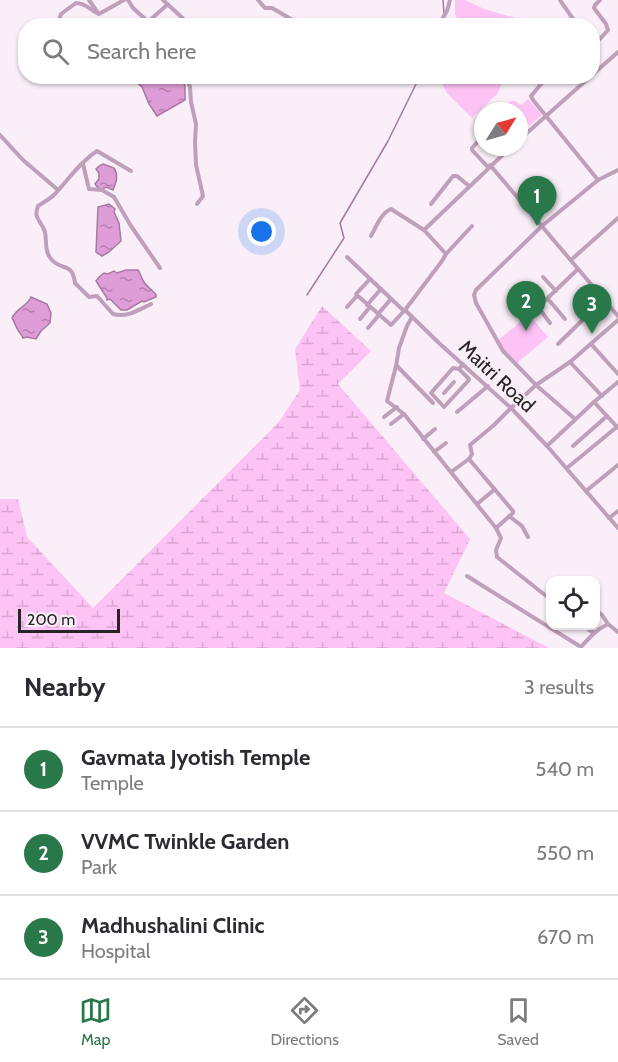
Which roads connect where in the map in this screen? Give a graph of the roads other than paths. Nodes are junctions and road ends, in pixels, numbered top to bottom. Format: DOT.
graph roads {
  1 [pos="126,0"];
  2 [pos="163,0"];
  3 [pos="258,0"];
  4 [pos="450,0"];
  5 [pos="560,0"];
  6 [pos="590,0"];
  7 [pos="600,0"];
  8 [pos="86,1"];
  9 [pos="167,5"];
  10 [pos="594,6"];
  11 [pos="60,18"];
  12 [pos="145,18"];
  13 [pos="155,18"];
  14 [pos="182,18"];
  15 [pos="289,18"];
  16 [pos="443,18"];
  17 [pos="572,18"];
  18 [pos="600,39"];
  19 [pos="618,52"];
  20 [pos="600,69"];
  21 [pos="189,84"];
  22 [pos="540,84"];
  23 [pos="583,84"];
  24 [pos="546,116"];
  25 [pos="528,132"];
  26 [pos="1,137"];
  27 [pos="478,156"];
  28 [pos="501,156"];
  29 [pos="83,163"];
  30 [pos="489,166"];
  31 [pos="618,170"];
  32 [pos="131,171"];
  33 [pos="598,180"];
  34 [pos="470,186"];
  35 [pos="58,190"];
  36 [pos="197,204"];
  37 [pos="431,204"];
  38 [pos="618,218"];
  39 [pos="472,226"];
  40 [pos="542,226"];
  41 [pos="424,230"];
  42 [pos="371,236"];
  43 [pos="446,254"];
  44 [pos="347,257"];
  45 [pos="571,260"];
  46 [pos="160,268"];
  47 [pos="578,269"];
  48 [pos="543,277"];
  49 [pos="370,279"];
  50 [pos="381,289"];
  51 [pos="556,291"];
  52 [pos="357,296"];
  53 [pos="530,296"];
  54 [pos="391,299"];
  55 [pos="548,299"];
  56 [pos="604,300"];
  57 [pos="151,304"];
  58 [pos="369,306"];
  59 [pos="347,307"];
  60 [pos="538,308"];
  61 [pos="405,311"];
  62 [pos="378,314"];
  63 [pos="532,314"];
  64 [pos="412,317"];
  65 [pos="618,318"];
  66 [pos="565,319"];
  67 [pos="360,320"];
  68 [pos="550,323"];
  69 [pos="368,328"];
  70 [pos="558,344"];
  71 [pos="591,344"];
  72 [pos="570,362"];
  73 [pos="463,364"];
  74 [pos="396,366"];
  75 [pos="459,369"];
  76 [pos="618,374"];
  77 [pos="454,382"];
  78 [pos="618,382"];
  79 [pos="536,385"];
  80 [pos="488,386"];
  81 [pos="449,387"];
  82 [pos="444,393"];
  83 [pos="457,393"];
  84 [pos="602,396"];
  85 [pos="594,402"];
  86 [pos="433,403"];
  87 [pos="397,407"];
  88 [pos="511,408"];
  89 [pos="457,412"];
  90 [pos="404,414"];
  91 [pos="607,416"];
  92 [pos="384,417"];
  93 [pos="575,419"];
  94 [pos="391,424"];
  95 [pos="618,427"];
  96 [pos="435,429"];
  97 [pos="423,439"];
  98 [pos="446,443"];
  99 [pos="547,446"];
  100 [pos="573,446"];
  101 [pos="434,452"];
  102 [pos="469,459"];
  103 [pos="618,465"];
  104 [pos="567,468"];
  105 [pos="451,472"];
  106 [pos="494,490"];
  107 [pos="586,491"];
  108 [pos="477,504"];
  109 [pos="618,511"];
  110 [pos="509,516"];
  111 [pos="609,518"];
  112 [pos="496,528"];
  113 [pos="618,528"];
  114 [pos="528,537"];
  115 [pos="467,576"];
  116 [pos="546,596"];
  117 [pos="600,613"];
  118 [pos="608,624"];
  119 [pos="590,630"];
  120 [pos="618,632"];
  121 [pos="594,633"];
  122 [pos="581,647"];
  1 -- 8 [label="street"];
  1 -- 12 [label="street"];
  2 -- 9 [label="street"];
  3 -- 15 [label="street"];
  4 -- 16 [label="street"];
  5 -- 17 [label="street"];
  6 -- 10 [label="street"];
  7 -- 10 [label="street"];
  8 -- 11 [label="street"];
  9 -- 13 [label="street"];
  9 -- 14 [label="street"];
  10 -- 18 [label="street"];
  19 -- 20 [label="street"];
  21 -- 36 [label="street"];
  22 -- 24 [label="street"];
  23 -- 24 [label="street"];
  24 -- 25 [label="street"];
  24 -- 33 [label="street"];
  26 -- 35 [label="street"];
  27 -- 30 [label="street"];
  28 -- 30 [label="street"];
  29 -- 32 [label="street"];
  29 -- 35 [label="street"];
  29 -- 46 [label="street"];
  30 -- 34 [label="street"];
  30 -- 40 [label="street"];
  31 -- 33 [label="street"];
  33 -- 40 [label="street"];
  34 -- 37 [label="street"];
  34 -- 41 [label="street"];
  35 -- 57 [label="street"];
  38 -- 45 [label="street"];
  39 -- 43 [label="street"];
  40 -- 45 [label="street"];
  40 -- 79 [label="street"];
  41 -- 42 [label="street"];
  41 -- 43 [label="street"];
  43 -- 61 [label="street"];
  44 -- 49 [label="street, Maitri Road"];
  45 -- 47 [label="street"];
  47 -- 51 [label="street"];
  47 -- 56 [label="street"];
  48 -- 51 [label="street"];
  49 -- 50 [label="street, Maitri Road"];
  49 -- 52 [label="street"];
  50 -- 54 [label="street, Maitri Road"];
  50 -- 58 [label="street"];
  51 -- 55 [label="street"];
  52 -- 58 [label="street"];
  52 -- 59 [label="street"];
  53 -- 60 [label="street"];
  54 -- 61 [label="street, Maitri Road"];
  54 -- 62 [label="street"];
  55 -- 60 [label="street"];
  55 -- 66 [label="street"];
  56 -- 65 [label="street"];
  56 -- 70 [label="street"];
  58 -- 62 [label="street"];
  58 -- 67 [label="street"];
  60 -- 63 [label="street"];
  60 -- 68 [label="street"];
  61 -- 62 [label="street"];
  61 -- 64 [label="street, Maitri Road"];
  62 -- 69 [label="street"];
  64 -- 73 [label="street, Maitri Road"];
  64 -- 74 [label="street"];
  65 -- 71 [label="street"];
  71 -- 72 [label="street"];
  71 -- 76 [label="street"];
  72 -- 79 [label="street"];
  72 -- 84 [label="street"];
  73 -- 75 [label="street"];
  73 -- 80 [label="street, Maitri Road"];
  74 -- 86 [label="street"];
  74 -- 87 [label="street"];
  75 -- 83 [label="street"];
  75 -- 83 [label="street"];
  77 -- 81 [label="street"];
  78 -- 84 [label="street"];
  79 -- 88 [label="street"];
  79 -- 93 [label="street"];
  80 -- 88 [label="street, Maitri Road"];
  80 -- 89 [label="street"];
  81 -- 82 [label="street"];
  81 -- 83 [label="street"];
  84 -- 85 [label="street"];
  85 -- 91 [label="street"];
  85 -- 93 [label="street"];
  87 -- 90 [label="street"];
  87 -- 92 [label="street"];
  88 -- 99 [label="street, Maitri Road"];
  88 -- 102 [label="street"];
  90 -- 94 [label="street"];
  90 -- 97 [label="street"];
  91 -- 95 [label="street"];
  91 -- 100 [label="street"];
  93 -- 99 [label="street"];
  95 -- 104 [label="street"];
  96 -- 97 [label="street"];
  97 -- 101 [label="street"];
  98 -- 101 [label="street"];
  99 -- 104 [label="street, Maitri Road"];
  101 -- 105 [label="street"];
  102 -- 105 [label="street"];
  102 -- 106 [label="street"];
  103 -- 107 [label="street"];
  104 -- 107 [label="street, Maitri Road"];
  105 -- 108 [label="street"];
  106 -- 108 [label="street"];
  106 -- 110 [label="street"];
  107 -- 111 [label="street, Maitri Road"];
  108 -- 112 [label="street"];
  109 -- 111 [label="street"];
  110 -- 112 [label="street"];
  110 -- 114 [label="street"];
  111 -- 113 [label="street, Maitri Road"];
  112 -- 116 [label="street"];
  115 -- 122 [label="street"];
  117 -- 118 [label="street"];
  118 -- 120 [label="street"];
  118 -- 121 [label="street"];
  119 -- 121 [label="street"];
  121 -- 122 [label="street"];
}
